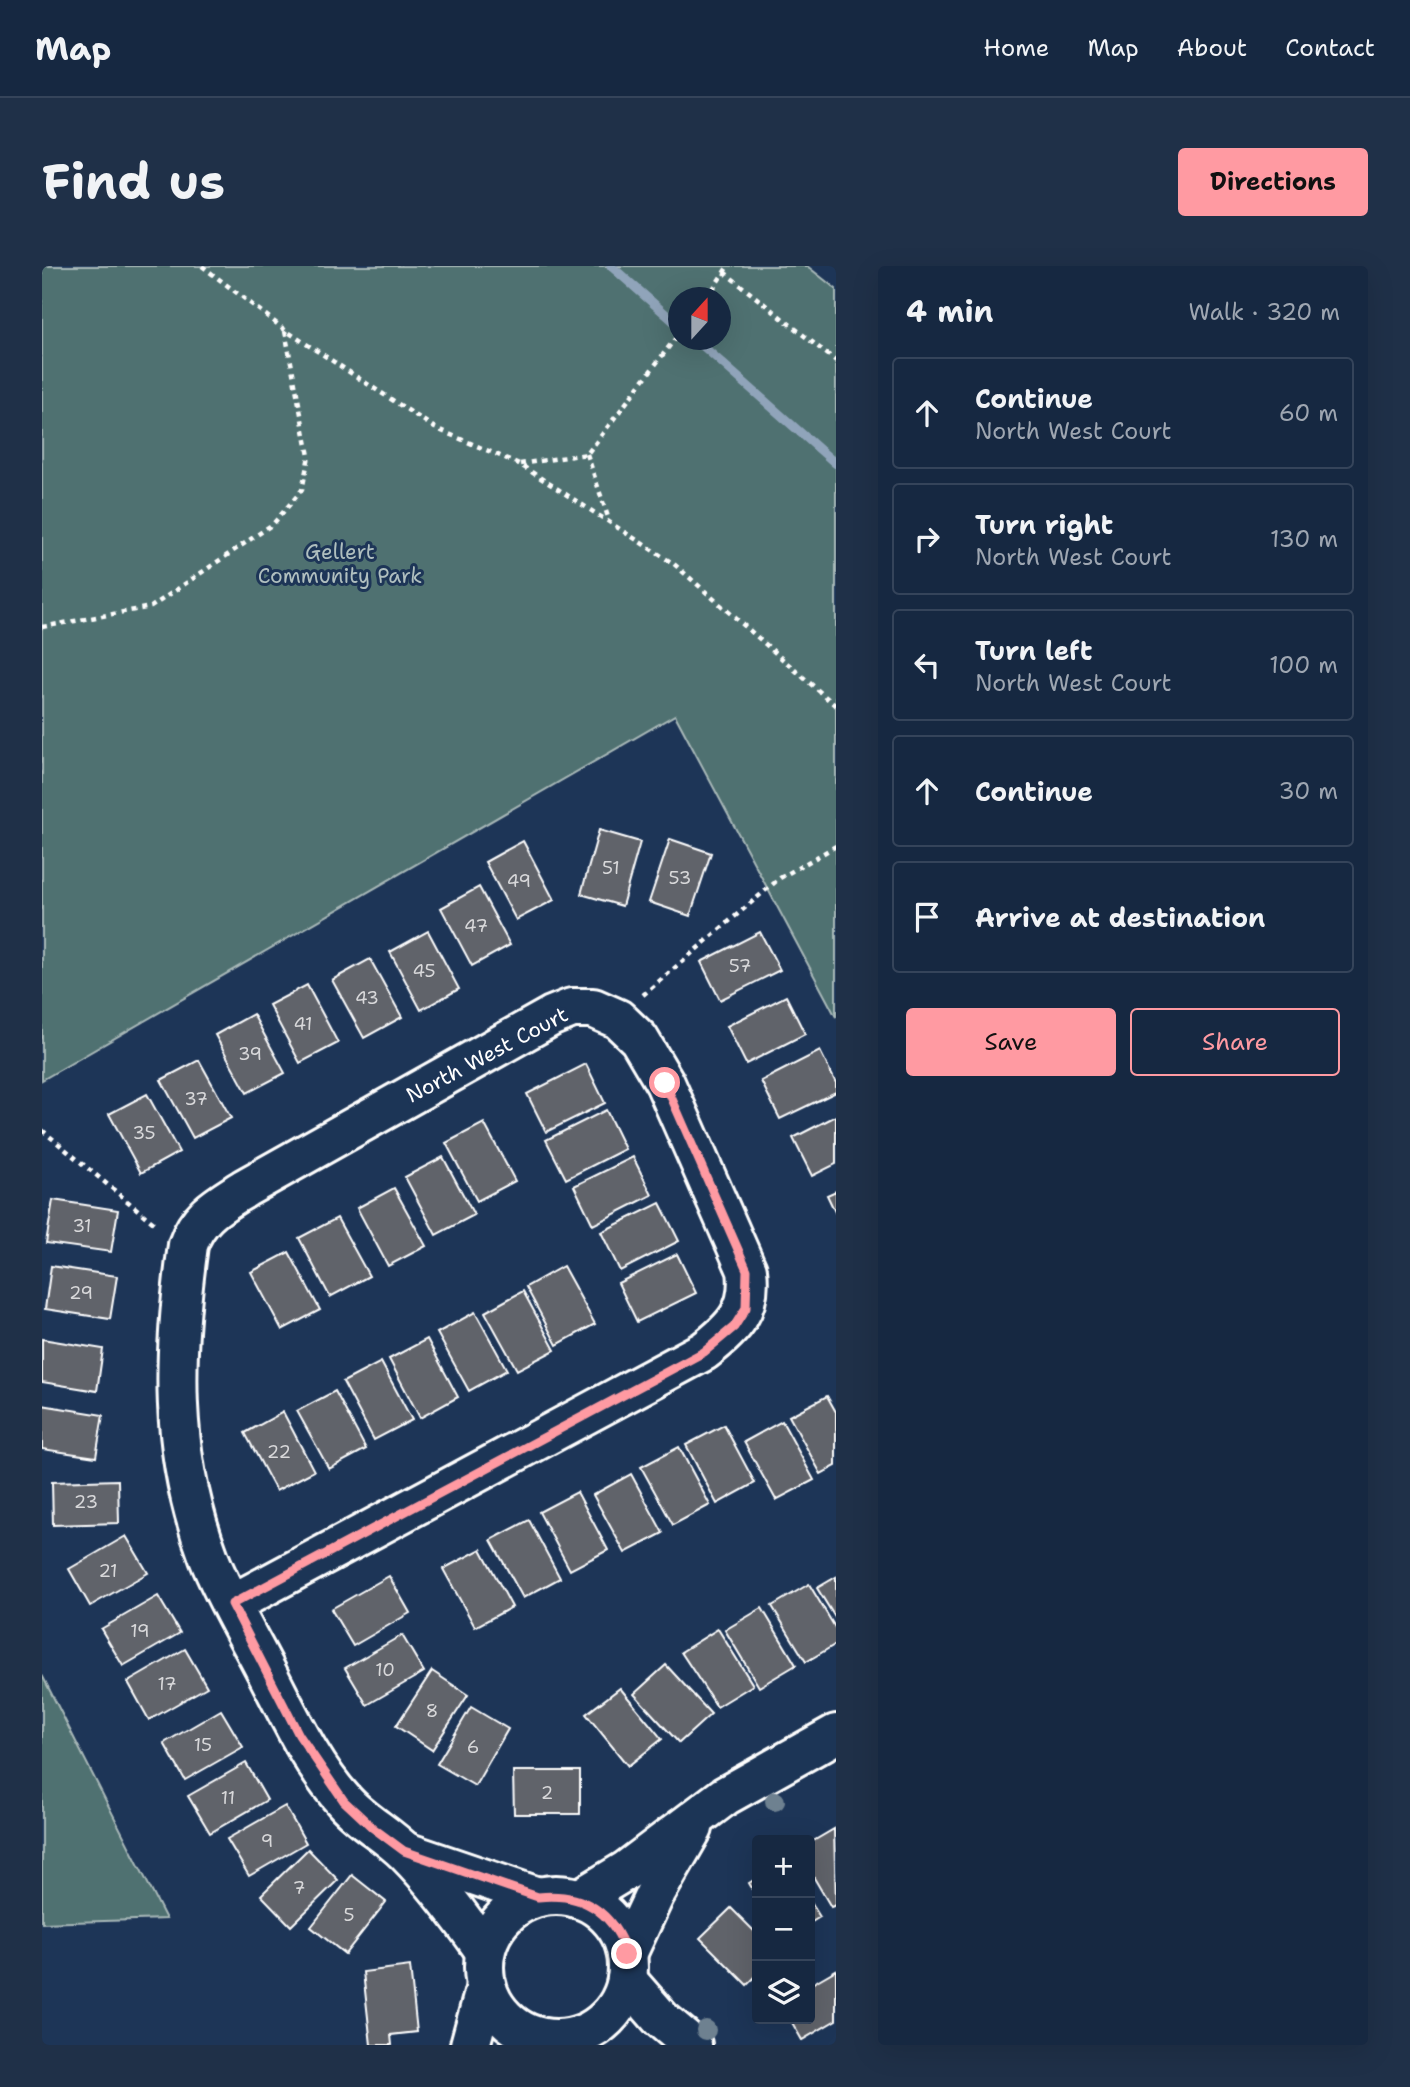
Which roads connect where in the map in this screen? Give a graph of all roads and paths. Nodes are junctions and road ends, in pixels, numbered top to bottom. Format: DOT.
graph roads {
  1 [pos="202,266"];
  2 [pos="728,266"];
  3 [pos="724,272"];
  4 [pos="714,287"];
  5 [pos="285,330"];
  6 [pos="668,348"];
  7 [pos="836,361"];
  8 [pos="587,454"];
  9 [pos="519,464"];
  10 [pos="609,520"];
  11 [pos="42,627"];
  12 [pos="836,706"];
  13 [pos="836,846"];
  14 [pos="643,995"];
  15 [pos="42,1129"];
  16 [pos="156,1225"];
  17 [pos="232,1604"];
  18 [pos="836,1734"];
  19 [pos="701,1815"];
  20 [pos="404,1851"];
  21 [pos="538,1897"];
  22 [pos="579,1899"];
  23 [pos="627,1967"];
  24 [pos="486,1969"];
  25 [pos="557,2040"];
  26 [pos="470,2045"];
  27 [pos="609,2045"];
  28 [pos="692,2045"];
  1 -- 5 [label="path"];
  2 -- 3 [label="path"];
  3 -- 4 [label="path"];
  3 -- 7 [label="path"];
  5 -- 9 [label="path"];
  5 -- 11 [label="path"];
  6 -- 8 [label="path"];
  8 -- 9 [label="path"];
  8 -- 10 [label="path"];
  9 -- 10 [label="path"];
  10 -- 12 [label="path"];
  13 -- 14 [label="path"];
  15 -- 16 [label="path"];
  17 -- 17 [label="street, North West Court"];
  17 -- 20 [label="street, North West Court"];
  18 -- 19 [label="street"];
  19 -- 22 [label="street"];
  19 -- 23 [label="street"];
  20 -- 21 [label="street, North West Court"];
  20 -- 24 [label="street, North West Court"];
  21 -- 22 [label="street"];
  21 -- 24 [label="street"];
  22 -- 23 [label="street"];
  23 -- 25 [label="street"];
  23 -- 28 [label="street"];
  24 -- 25 [label="street"];
  24 -- 26 [label="street"];
  25 -- 27 [label="street"];
}
